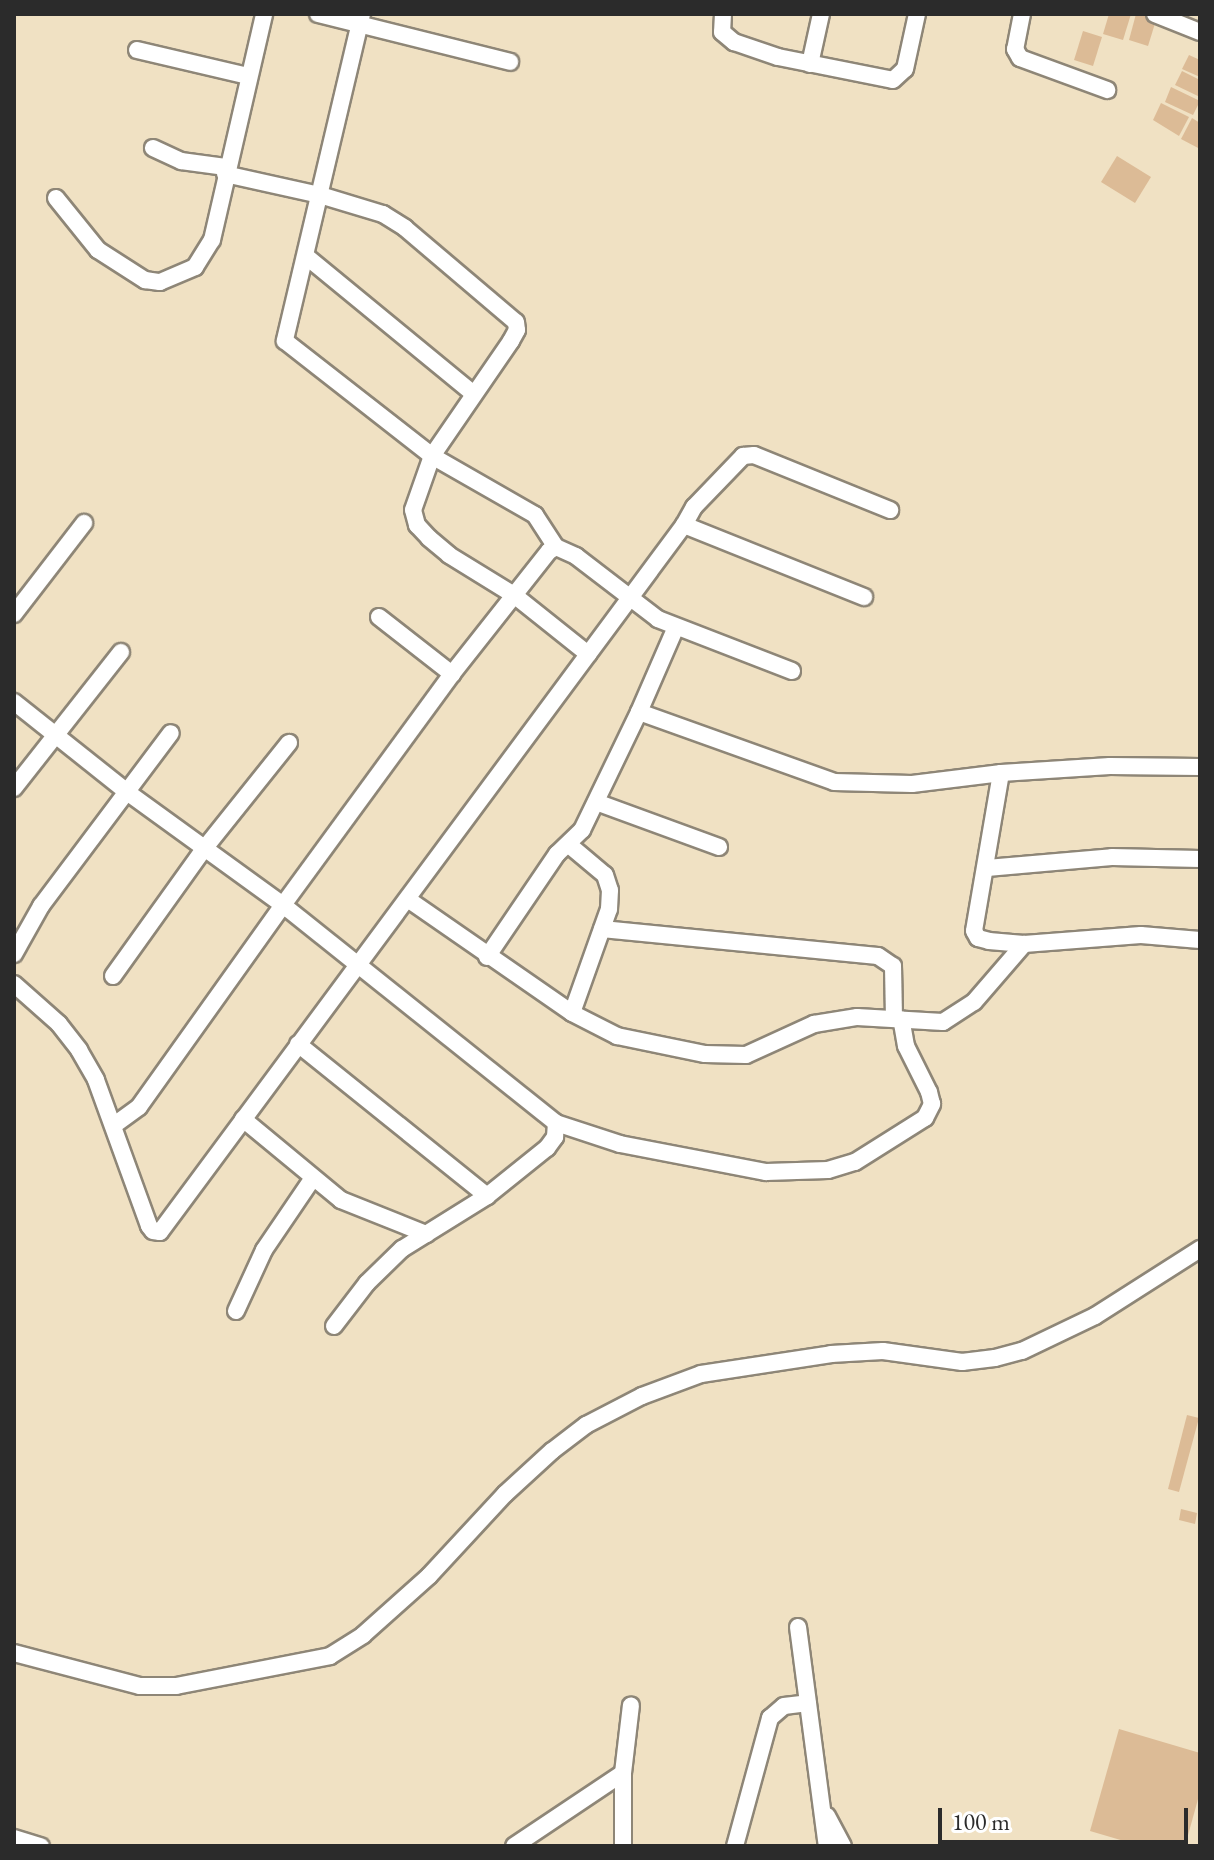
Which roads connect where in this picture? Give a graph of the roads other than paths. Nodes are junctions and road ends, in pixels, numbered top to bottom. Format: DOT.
graph roads {
  1 [pos="264,14"];
  2 [pos="318,14"];
  3 [pos="723,14"];
  4 [pos="821,14"];
  5 [pos="917,14"];
  6 [pos="1022,14"];
  7 [pos="1155,14"];
  8 [pos="360,20"];
  9 [pos="1200,32"];
  10 [pos="137,50"];
  11 [pos="510,62"];
  12 [pos="810,64"];
  13 [pos="248,76"];
  14 [pos="1107,90"];
  15 [pos="153,148"];
  16 [pos="226,171"];
  17 [pos="320,195"];
  18 [pos="56,198"];
  19 [pos="307,257"];
  20 [pos="474,394"];
  21 [pos="432,456"];
  22 [pos="890,510"];
  23 [pos="84,523"];
  24 [pos="684,525"];
  25 [pos="556,547"];
  26 [pos="514,595"];
  27 [pos="864,597"];
  28 [pos="628,599"];
  29 [pos="14,614"];
  30 [pos="379,617"];
  31 [pos="676,627"];
  32 [pos="121,652"];
  33 [pos="588,654"];
  34 [pos="792,671"];
  35 [pos="452,674"];
  36 [pos="14,702"];
  37 [pos="639,712"];
  38 [pos="56,733"];
  39 [pos="171,733"];
  40 [pos="289,743"];
  41 [pos="1200,767"];
  42 [pos="1001,773"];
  43 [pos="14,788"];
  44 [pos="127,792"];
  45 [pos="596,802"];
  46 [pos="568,844"];
  47 [pos="719,847"];
  48 [pos="204,849"];
  49 [pos="1200,859"];
  50 [pos="987,868"];
  51 [pos="409,900"];
  52 [pos="283,905"];
  53 [pos="602,929"];
  54 [pos="1200,940"];
  55 [pos="1024,944"];
  56 [pos="14,954"];
  57 [pos="487,957"];
  58 [pos="358,963"];
  59 [pos="113,976"];
  60 [pos="14,984"];
  61 [pos="572,1013"];
  62 [pos="897,1018"];
  63 [pos="298,1044"];
  64 [pos="243,1119"];
  65 [pos="556,1123"];
  66 [pos="114,1125"];
  67 [pos="313,1178"];
  68 [pos="487,1196"];
  69 [pos="426,1234"];
  70 [pos="1200,1249"];
  71 [pos="236,1311"];
  72 [pos="334,1326"];
  73 [pos="798,1627"];
  74 [pos="14,1653"];
  75 [pos="808,1703"];
  76 [pos="631,1705"];
  77 [pos="623,1773"];
  78 [pos="821,1805"];
  79 [pos="14,1838"];
  80 [pos="623,1841"];
  81 [pos="41,1846"];
  82 [pos="514,1846"];
  83 [pos="608,1846"];
  84 [pos="735,1846"];
  85 [pos="827,1846"];
  86 [pos="843,1846"];
  1 -- 13 [label="street"];
  2 -- 8 [label="street"];
  3 -- 12 [label="street"];
  4 -- 12 [label="street"];
  5 -- 12 [label="street"];
  6 -- 14 [label="street"];
  7 -- 9 [label="street"];
  8 -- 11 [label="street"];
  8 -- 17 [label="street"];
  10 -- 13 [label="street"];
  13 -- 16 [label="street"];
  15 -- 16 [label="street"];
  16 -- 17 [label="street"];
  16 -- 18 [label="street"];
  17 -- 19 [label="street"];
  17 -- 20 [label="street"];
  19 -- 20 [label="street"];
  19 -- 21 [label="street"];
  20 -- 21 [label="street"];
  21 -- 25 [label="street"];
  21 -- 26 [label="street"];
  22 -- 24 [label="street"];
  23 -- 29 [label="street"];
  24 -- 27 [label="street"];
  24 -- 28 [label="street"];
  25 -- 26 [label="street"];
  25 -- 28 [label="street"];
  26 -- 33 [label="street"];
  26 -- 35 [label="street"];
  28 -- 31 [label="street"];
  28 -- 33 [label="street"];
  30 -- 35 [label="street"];
  31 -- 34 [label="street"];
  31 -- 37 [label="street"];
  32 -- 38 [label="street"];
  33 -- 51 [label="street"];
  35 -- 52 [label="street"];
  36 -- 38 [label="street"];
  37 -- 42 [label="street"];
  37 -- 45 [label="street"];
  38 -- 43 [label="street"];
  38 -- 44 [label="street"];
  39 -- 44 [label="street"];
  40 -- 48 [label="street"];
  41 -- 42 [label="street"];
  42 -- 50 [label="street"];
  44 -- 48 [label="street"];
  44 -- 56 [label="street"];
  45 -- 46 [label="street"];
  45 -- 47 [label="street"];
  46 -- 53 [label="street"];
  46 -- 57 [label="street"];
  48 -- 52 [label="street"];
  48 -- 59 [label="street"];
  49 -- 50 [label="street"];
  50 -- 55 [label="street"];
  51 -- 57 [label="street"];
  51 -- 58 [label="street"];
  52 -- 58 [label="street"];
  52 -- 66 [label="street"];
  53 -- 61 [label="street"];
  53 -- 62 [label="street"];
  54 -- 55 [label="street"];
  55 -- 62 [label="street"];
  57 -- 61 [label="street"];
  58 -- 63 [label="street"];
  58 -- 65 [label="street"];
  60 -- 66 [label="street"];
  61 -- 62 [label="street"];
  62 -- 65 [label="street"];
  63 -- 64 [label="street"];
  63 -- 68 [label="street"];
  64 -- 66 [label="street"];
  64 -- 67 [label="street"];
  65 -- 68 [label="street"];
  67 -- 69 [label="street"];
  67 -- 71 [label="street"];
  68 -- 69 [label="street"];
  69 -- 72 [label="street"];
  70 -- 74 [label="street"];
  73 -- 75 [label="street"];
  75 -- 78 [label="street"];
  75 -- 84 [label="street"];
  76 -- 77 [label="street"];
  77 -- 80 [label="street"];
  77 -- 82 [label="street"];
  78 -- 85 [label="street"];
  78 -- 86 [label="street"];
  79 -- 81 [label="street"];
  80 -- 83 [label="street"];
}
